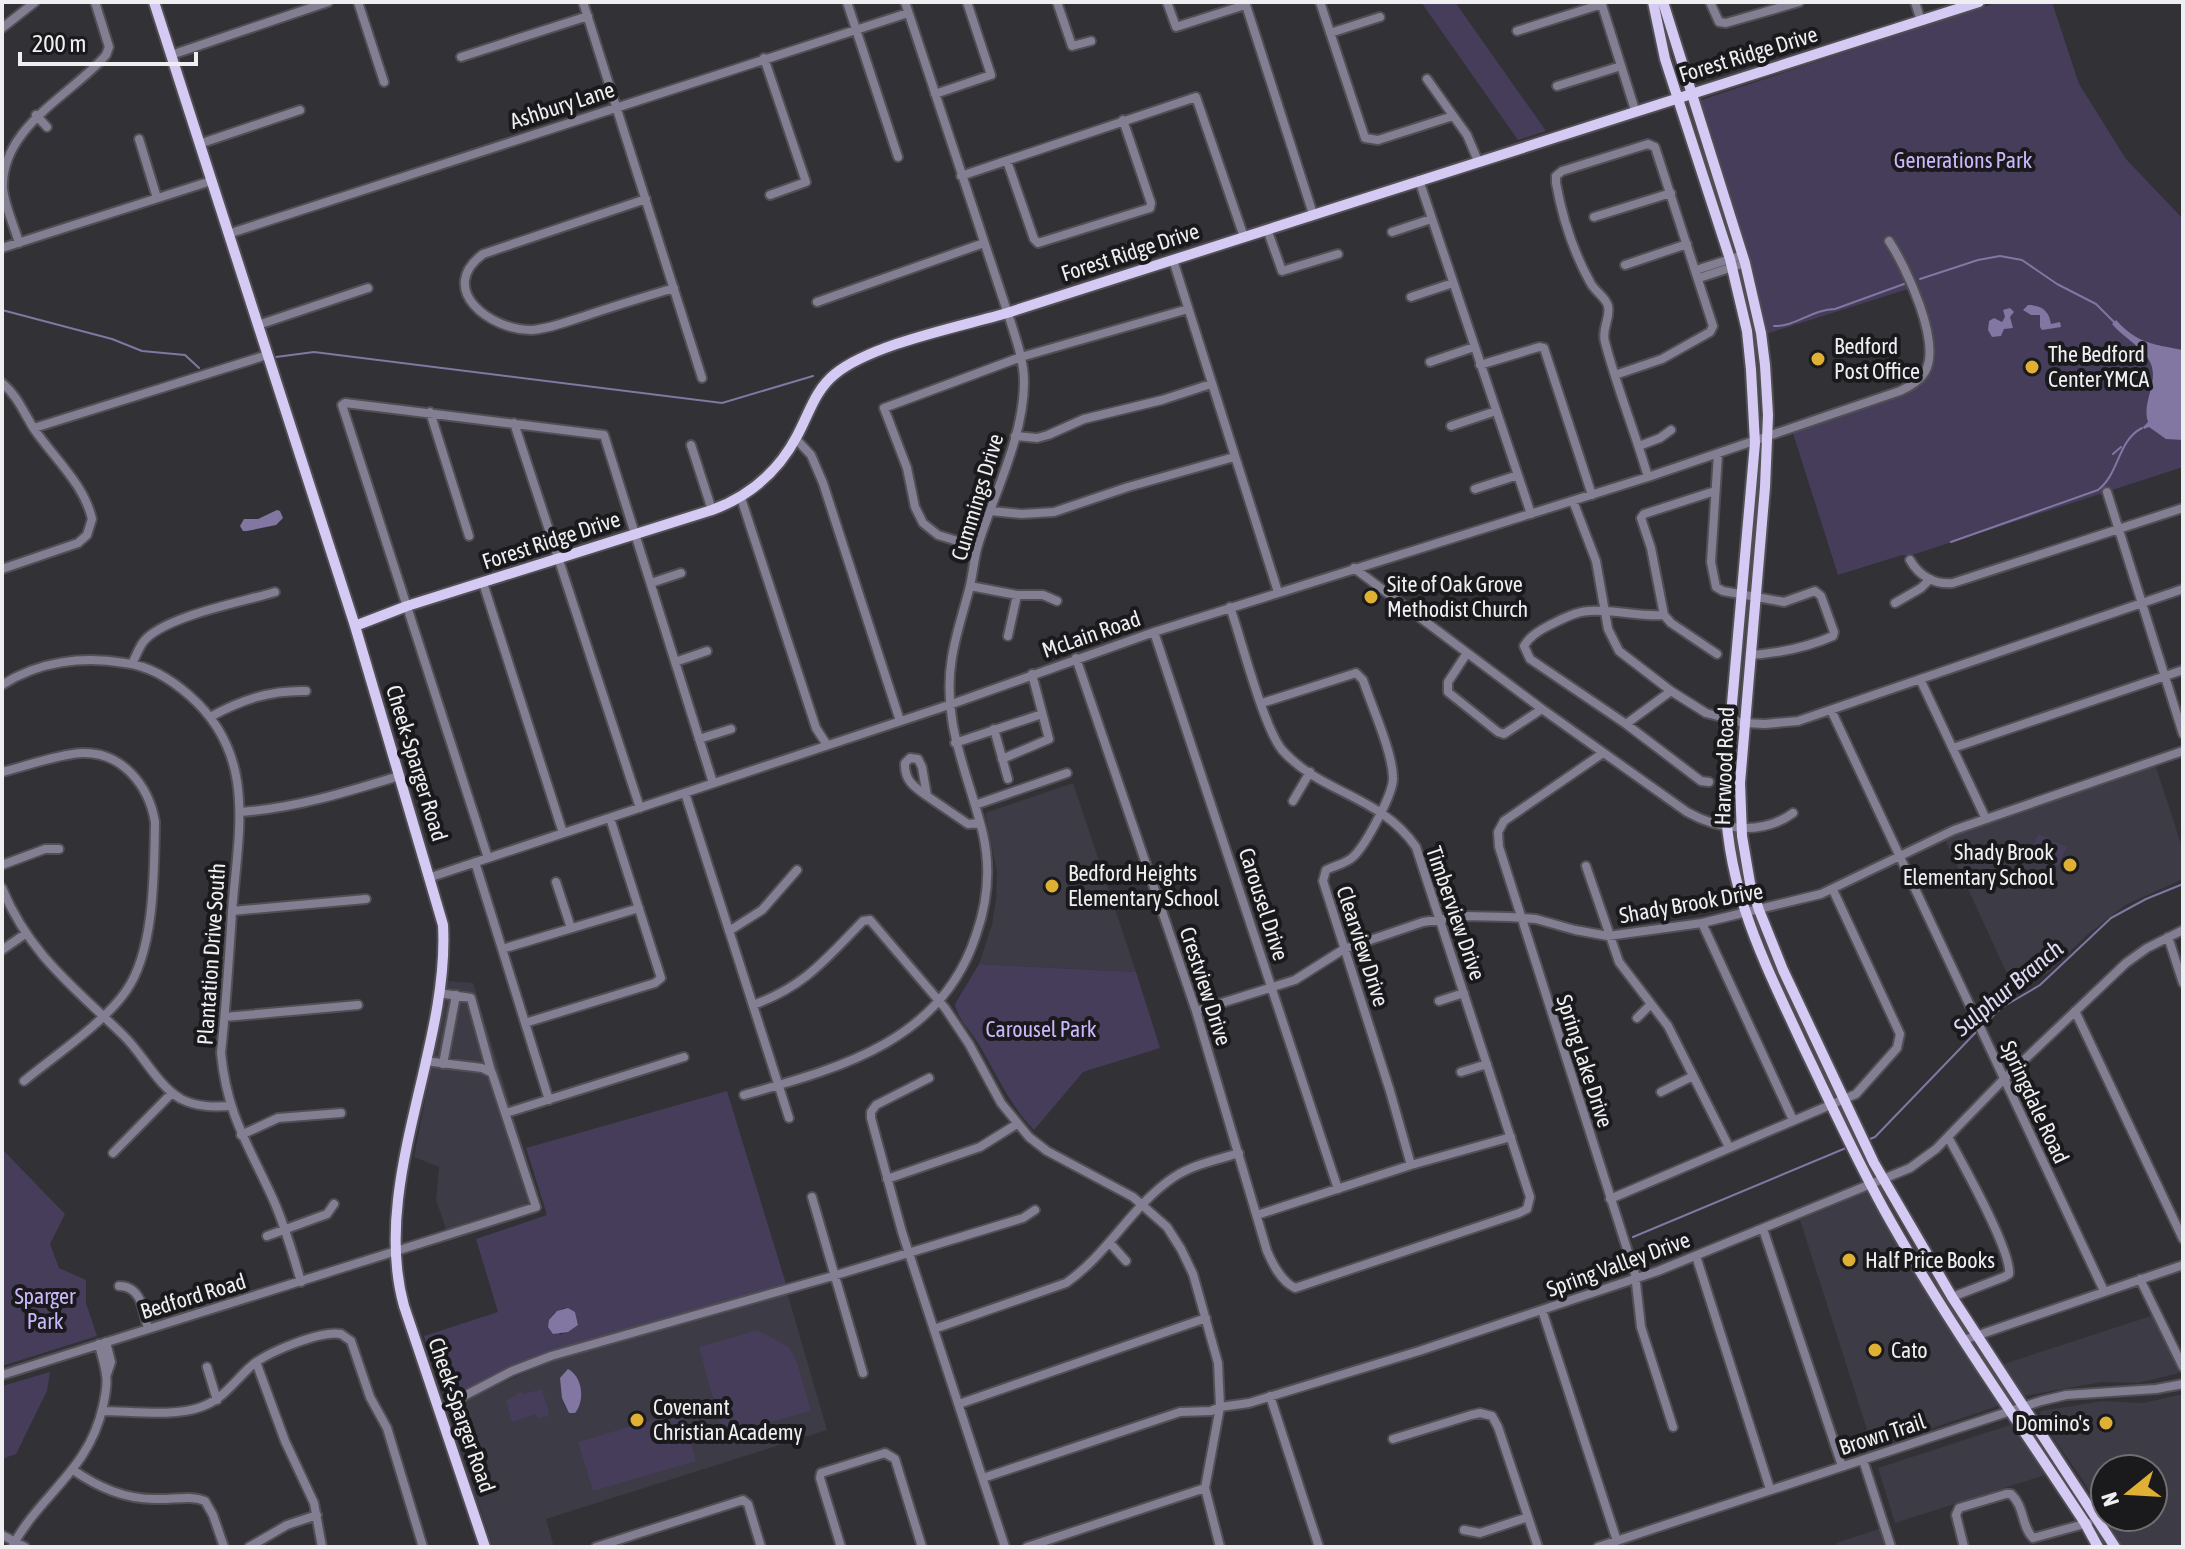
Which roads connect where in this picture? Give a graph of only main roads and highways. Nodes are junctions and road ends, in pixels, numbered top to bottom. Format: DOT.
graph roads {
  1 [pos="154,2"];
  2 [pos="1653,2"];
  3 [pos="1663,2"];
  4 [pos="1979,2"];
  5 [pos="1691,93"];
  6 [pos="1677,97"];
  7 [pos="355,626"];
  8 [pos="485,1547"];
  9 [pos="2098,1547"];
  10 [pos="2115,1547"];
  1 -- 7 [label="main road, Cheek-Sparger Road"];
  2 -- 6 [label="main road, Harwood Road"];
  3 -- 5 [label="main road, Harwood Road"];
  4 -- 5 [label="main road, Forest Ridge Drive"];
  5 -- 6 [label="main road, Forest Ridge Drive"];
  5 -- 10 [label="main road, Harwood Road"];
  6 -- 7 [label="main road, Forest Ridge Drive"];
  6 -- 9 [label="main road, Harwood Road"];
  7 -- 8 [label="main road, Cheek-Sparger Road"];
}
